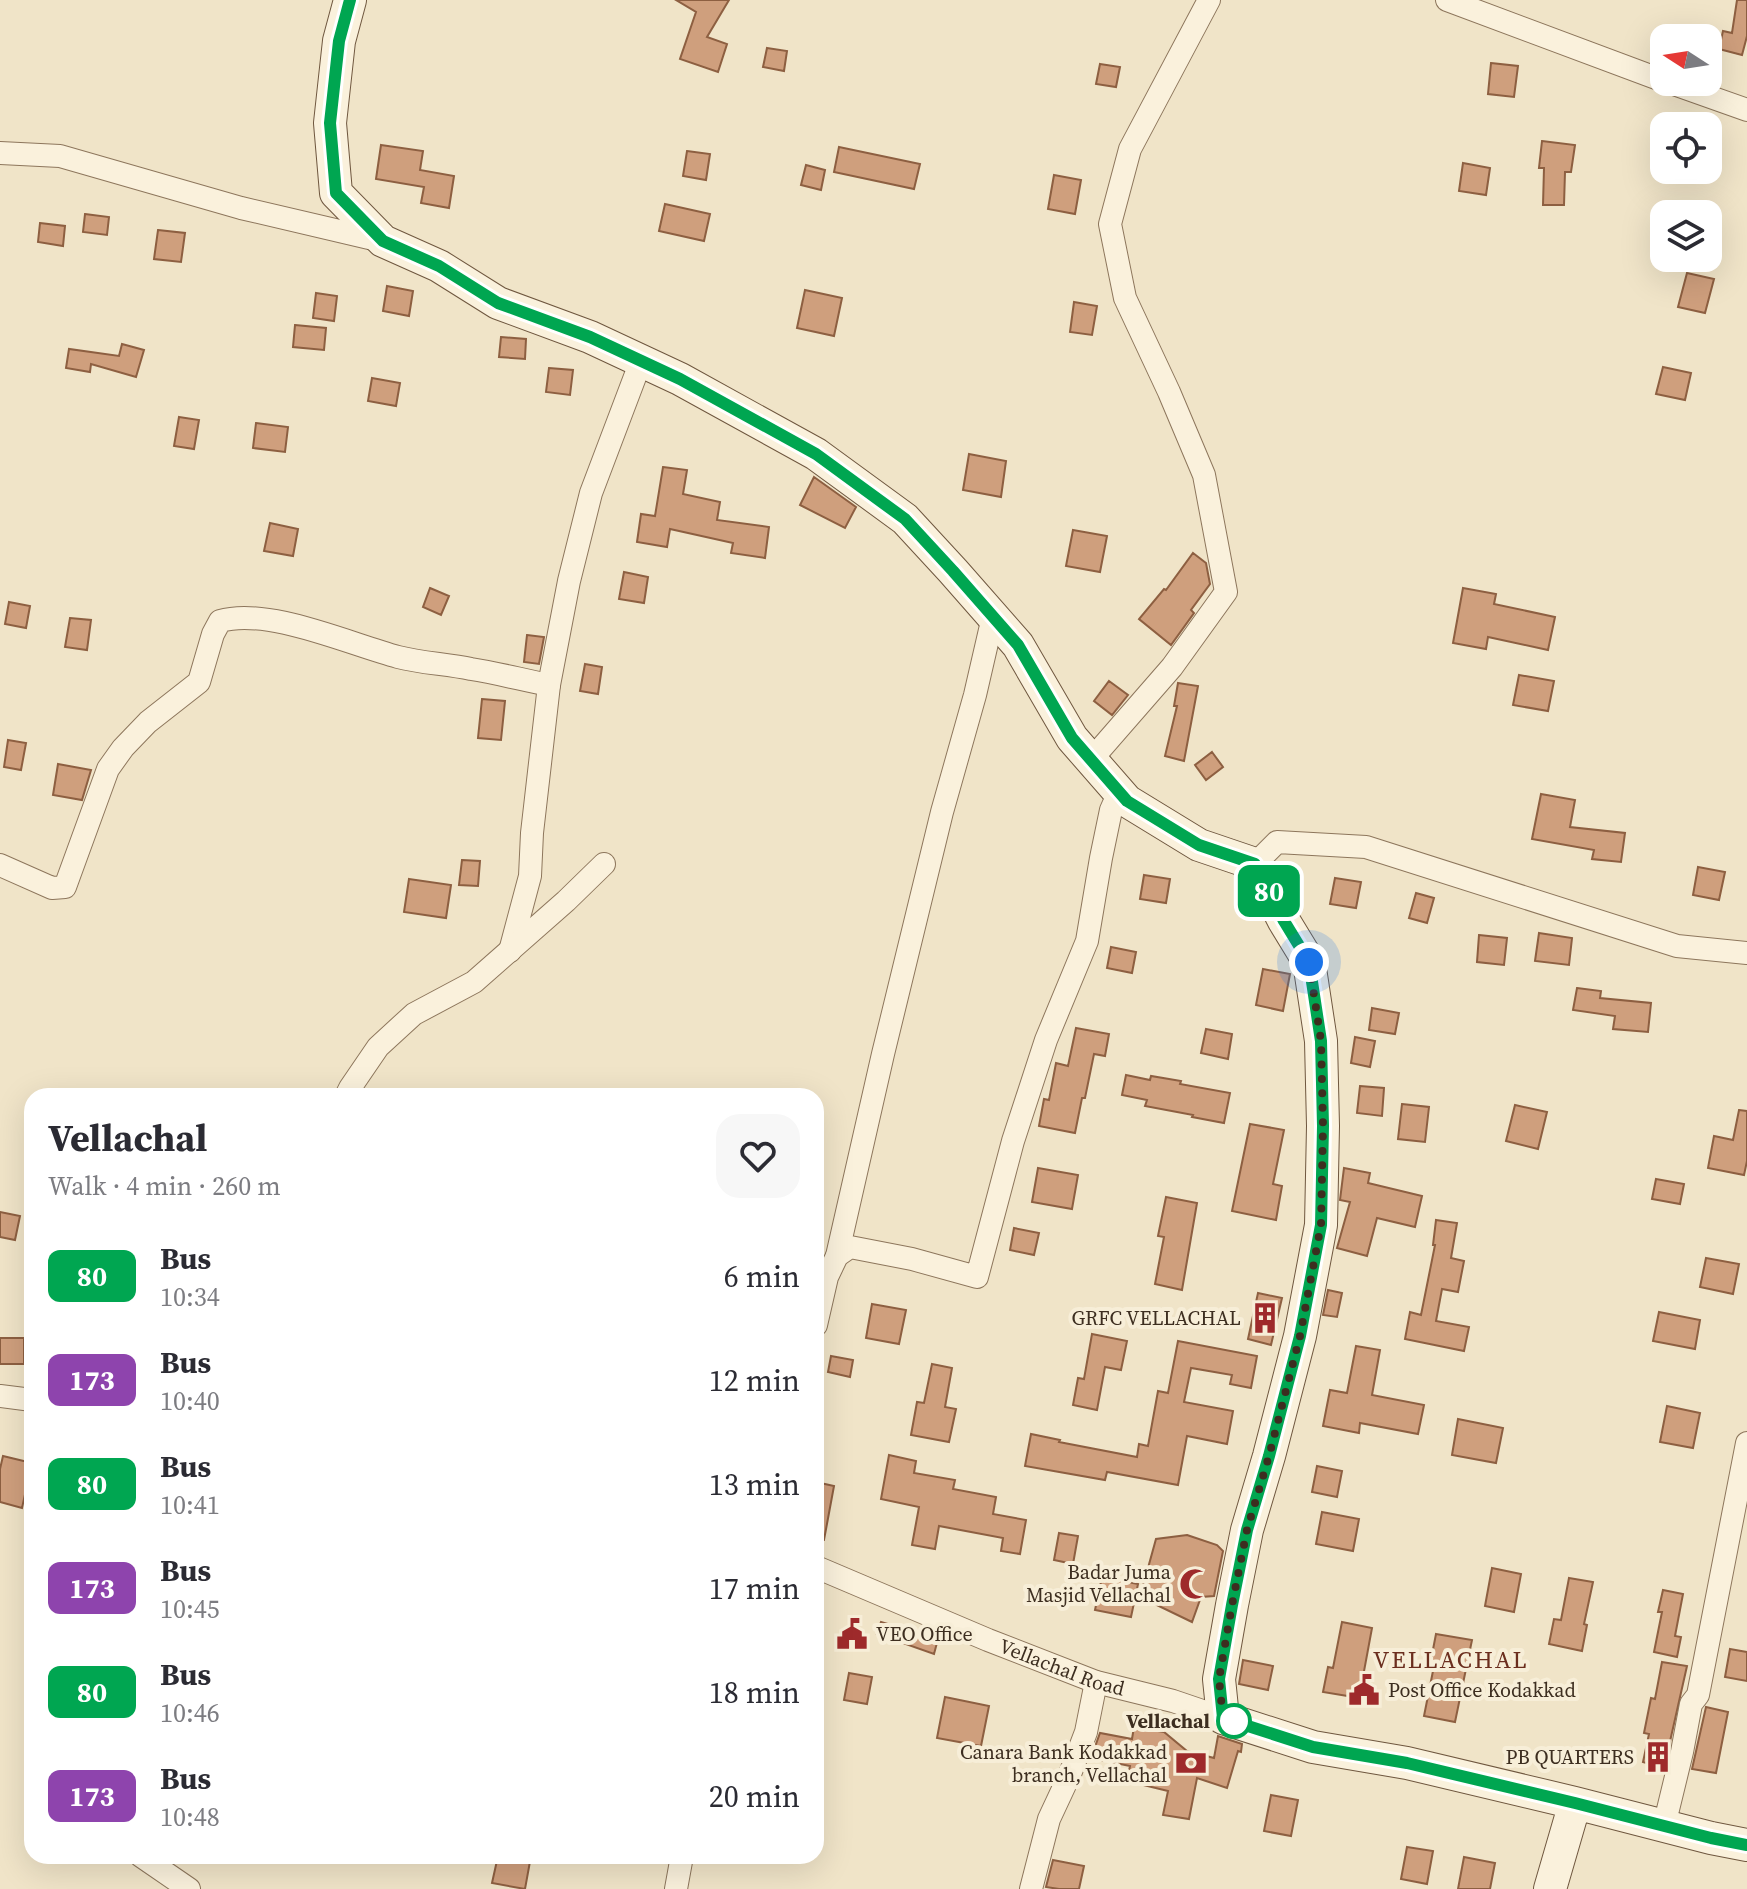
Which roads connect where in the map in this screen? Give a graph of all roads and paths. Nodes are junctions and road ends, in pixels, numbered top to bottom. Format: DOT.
graph roads {
  1 [pos="350,0"];
  2 [pos="1209,0"];
  3 [pos="1447,0"];
  4 [pos="1650,75"];
  5 [pos="1708,96"];
  6 [pos="1747,110"];
  7 [pos="0,153"];
  8 [pos="383,241"];
  9 [pos="641,361"];
  10 [pos="993,617"];
  11 [pos="549,685"];
  12 [pos="1091,760"];
  13 [pos="1119,792"];
  14 [pos="604,864"];
  15 [pos="1255,864"];
  16 [pos="0,865"];
  17 [pos="510,951"];
  18 [pos="1747,953"];
  19 [pos="350,1088"];
  20 [pos="837,1256"];
  21 [pos="824,1290"];
  22 [pos="0,1396"];
  23 [pos="24,1399"];
  24 [pos="1747,1443"];
  25 [pos="824,1570"];
  26 [pos="1096,1682"];
  27 [pos="1223,1718"];
  28 [pos="1575,1803"];
  29 [pos="1664,1826"];
  30 [pos="1747,1845"];
  31 [pos="153,1864"];
  32 [pos="681,1864"];
  33 [pos="189,1889"];
  34 [pos="676,1889"];
  35 [pos="1031,1889"];
  36 [pos="1550,1889"];
  1 -- 8 [label="main road"];
  2 -- 12 [label="street"];
  3 -- 4 [label="street"];
  5 -- 6 [label="street"];
  7 -- 8 [label="street"];
  8 -- 9 [label="main road"];
  9 -- 10 [label="main road"];
  9 -- 11 [label="street"];
  10 -- 12 [label="main road"];
  10 -- 20 [label="street"];
  11 -- 16 [label="street"];
  11 -- 17 [label="street"];
  12 -- 13 [label="main road"];
  13 -- 15 [label="main road"];
  13 -- 20 [label="street"];
  14 -- 17 [label="street"];
  15 -- 18 [label="street"];
  15 -- 27 [label="main road"];
  17 -- 19 [label="street"];
  20 -- 21 [label="street"];
  22 -- 23 [label="street"];
  24 -- 29 [label="street"];
  25 -- 26 [label="street, Vellachal Road"];
  26 -- 27 [label="street, Vellachal Road"];
  26 -- 35 [label="street"];
  27 -- 28 [label="main road"];
  28 -- 29 [label="main road"];
  28 -- 36 [label="main road"];
  29 -- 30 [label="main road"];
  31 -- 33 [label="street"];
  32 -- 34 [label="street"];
}
